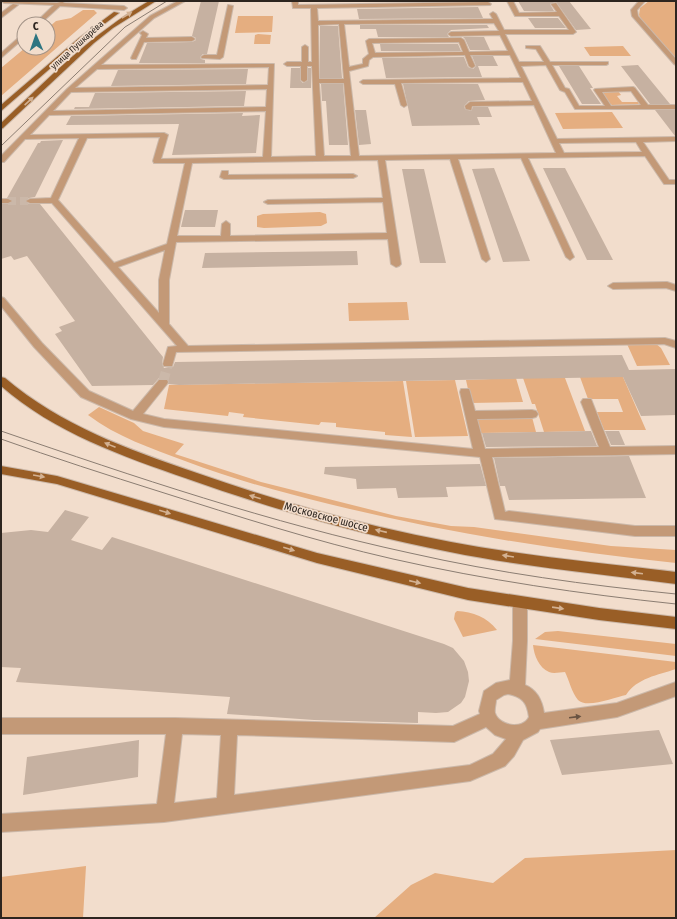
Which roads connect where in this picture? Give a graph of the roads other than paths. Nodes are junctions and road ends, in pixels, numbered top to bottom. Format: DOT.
graph roads {
  1 [pos="4,1"];
  2 [pos="153,1"];
  3 [pos="182,1"];
  4 [pos="295,1"];
  5 [pos="510,1"];
  6 [pos="642,1"];
  7 [pos="18,2"];
  8 [pos="487,2"];
  9 [pos="61,3"];
  10 [pos="344,3"];
  11 [pos="1,4"];
  12 [pos="554,4"];
  13 [pos="127,6"];
  14 [pos="230,6"];
  15 [pos="314,6"];
  16 [pos="561,14"];
  17 [pos="1,16"];
  18 [pos="46,16"];
  19 [pos="496,21"];
  20 [pos="341,22"];
  21 [pos="315,23"];
  22 [pos="136,30"];
  23 [pos="502,33"];
  24 [pos="408,34"];
  25 [pos="192,39"];
  26 [pos="142,40"];
  27 [pos="16,43"];
  28 [pos="304,47"];
  29 [pos="528,47"];
  30 [pos="512,53"];
  31 [pos="466,54"];
  32 [pos="372,55"];
  33 [pos="1,56"];
  34 [pos="220,57"];
  35 [pos="105,58"];
  36 [pos="112,58"];
  37 [pos="126,58"];
  38 [pos="134,58"];
  39 [pos="141,58"];
  40 [pos="196,58"];
  41 [pos="606,63"];
  42 [pos="676,63"];
  43 [pos="287,64"];
  44 [pos="304,64"];
  45 [pos="315,64"];
  46 [pos="517,64"];
  47 [pos="548,64"];
  48 [pos="218,65"];
  49 [pos="472,66"];
  50 [pos="95,67"];
  51 [pos="346,70"];
  52 [pos="304,80"];
  53 [pos="525,80"];
  54 [pos="316,81"];
  55 [pos="347,81"];
  56 [pos="397,81"];
  57 [pos="363,82"];
  58 [pos="271,87"];
  59 [pos="69,90"];
  60 [pos="536,103"];
  61 [pos="404,105"];
  62 [pos="609,107"];
  63 [pos="646,107"];
  64 [pos="676,107"];
  65 [pos="1,109"];
  66 [pos="468,109"];
  67 [pos="269,110"];
  68 [pos="47,113"];
  69 [pos="1,127"];
  70 [pos="84,136"];
  71 [pos="23,137"];
  72 [pos="676,139"];
  73 [pos="638,140"];
  74 [pos="554,141"];
  75 [pos="648,154"];
  76 [pos="523,155"];
  77 [pos="561,155"];
  78 [pos="453,156"];
  79 [pos="355,158"];
  80 [pos="381,158"];
  81 [pos="267,159"];
  82 [pos="320,159"];
  83 [pos="1,160"];
  84 [pos="189,161"];
  85 [pos="301,168"];
  86 [pos="225,173"];
  87 [pos="352,176"];
  88 [pos="676,182"];
  89 [pos="30,200"];
  90 [pos="54,200"];
  91 [pos="387,200"];
  92 [pos="268,202"];
  93 [pos="226,224"];
  94 [pos="392,236"];
  95 [pos="224,238"];
  96 [pos="171,242"];
  97 [pos="570,258"];
  98 [pos="486,259"];
  99 [pos="396,264"];
  100 [pos="113,266"];
  101 [pos="613,286"];
  102 [pos="676,288"];
  103 [pos="1,300"];
  104 [pos="164,324"];
  105 [pos="676,345"];
  106 [pos="185,349"];
  107 [pos="168,364"];
  108 [pos="1,380"];
  109 [pos="163,382"];
  110 [pos="465,392"];
  111 [pos="587,402"];
  112 [pos="532,414"];
  113 [pos="471,415"];
  114 [pos="135,416"];
  115 [pos="676,450"];
  116 [pos="606,451"];
  117 [pos="483,453"];
  118 [pos="4,472"];
  119 [pos="676,531"];
  120 [pos="676,578"];
  121 [pos="520,603"];
  122 [pos="676,623"];
  123 [pos="517,688"];
  124 [pos="676,689"];
  125 [pos="489,718"];
  126 [pos="536,722"];
  127 [pos="1,726"];
  128 [pos="175,726"];
  129 [pos="229,727"];
  130 [pos="517,734"];
  131 [pos="225,805"];
  132 [pos="164,813"];
  133 [pos="1,823"];
  1 -- 7 [label="street"];
  69 -- 2 [label="main road, улица Пушкарёва, one-way"];
  3 -- 22 [label="street"];
  4 -- 15 [label="street"];
  5 -- 16 [label="street"];
  6 -- 42 [label="street"];
  7 -- 9 [label="street"];
  7 -- 11 [label="street"];
  7 -- 17 [label="street"];
  8 -- 10 [label="street"];
  8 -- 19 [label="street"];
  9 -- 13 [label="street"];
  9 -- 18 [label="street"];
  10 -- 15 [label="street"];
  12 -- 16 [label="street"];
  13 -- 65 [label="main road, улица Пушкарёва"];
  14 -- 34 [label="street"];
  15 -- 21 [label="street"];
  16 -- 23 [label="street"];
  19 -- 20 [label="street"];
  19 -- 23 [label="street"];
  20 -- 21 [label="street"];
  20 -- 51 [label="street"];
  21 -- 45 [label="street"];
  22 -- 26 [label="street"];
  22 -- 35 [label="street"];
  23 -- 24 [label="street"];
  23 -- 30 [label="street"];
  25 -- 26 [label="street"];
  26 -- 38 [label="street"];
  27 -- 33 [label="street"];
  28 -- 44 [label="street"];
  29 -- 47 [label="street"];
  30 -- 31 [label="street"];
  30 -- 46 [label="street"];
  31 -- 32 [label="street"];
  31 -- 32 [label="street"];
  31 -- 49 [label="street"];
  32 -- 51 [label="street"];
  34 -- 40 [label="street"];
  34 -- 48 [label="street"];
  35 -- 36 [label="street"];
  35 -- 50 [label="street"];
  37 -- 38 [label="street"];
  38 -- 39 [label="street"];
  41 -- 47 [label="street"];
  43 -- 44 [label="street"];
  44 -- 45 [label="street"];
  44 -- 52 [label="street"];
  45 -- 54 [label="street"];
  46 -- 47 [label="street"];
  46 -- 53 [label="street"];
  47 -- 62 [label="street"];
  48 -- 50 [label="street"];
  48 -- 58 [label="street"];
  50 -- 59 [label="street"];
  51 -- 55 [label="street"];
  53 -- 56 [label="street"];
  53 -- 60 [label="street"];
  54 -- 55 [label="street"];
  54 -- 82 [label="street"];
  55 -- 79 [label="street"];
  56 -- 57 [label="street"];
  56 -- 61 [label="street"];
  58 -- 59 [label="street"];
  58 -- 67 [label="street"];
  59 -- 68 [label="street"];
  60 -- 66 [label="street"];
  60 -- 74 [label="street"];
  62 -- 63 [label="street"];
  62 -- 63 [label="street"];
  63 -- 64 [label="street"];
  67 -- 68 [label="street"];
  67 -- 81 [label="street"];
  68 -- 71 [label="street"];
  70 -- 71 [label="street"];
  70 -- 84 [label="street"];
  70 -- 90 [label="street"];
  71 -- 83 [label="street"];
  72 -- 73 [label="street"];
  73 -- 74 [label="street"];
  73 -- 75 [label="street"];
  74 -- 77 [label="street"];
  75 -- 77 [label="street"];
  75 -- 88 [label="street"];
  76 -- 77 [label="street"];
  76 -- 78 [label="street"];
  76 -- 97 [label="street"];
  78 -- 80 [label="street"];
  78 -- 98 [label="street"];
  79 -- 80 [label="street"];
  79 -- 82 [label="street"];
  80 -- 91 [label="street"];
  81 -- 84 [label="street"];
  81 -- 85 [label="street"];
  82 -- 85 [label="street"];
  84 -- 96 [label="street"];
  85 -- 86 [label="street"];
  85 -- 87 [label="street"];
  89 -- 90 [label="street"];
  90 -- 100 [label="street"];
  91 -- 92 [label="street"];
  91 -- 94 [label="street"];
  93 -- 95 [label="street"];
  94 -- 95 [label="street"];
  94 -- 99 [label="street"];
  95 -- 96 [label="street"];
  96 -- 100 [label="street"];
  96 -- 104 [label="street"];
  100 -- 104 [label="street"];
  101 -- 102 [label="street"];
  103 -- 114 [label="street"];
  104 -- 106 [label="street"];
  105 -- 106 [label="street"];
  106 -- 107 [label="street"];
  120 -- 108 [label="main road, Московское шоссе, one-way"];
  109 -- 114 [label="street"];
  110 -- 113 [label="street"];
  111 -- 116 [label="street"];
  112 -- 113 [label="street"];
  113 -- 117 [label="street"];
  114 -- 117 [label="street"];
  115 -- 116 [label="street"];
  116 -- 117 [label="street"];
  117 -- 119 [label="street"];
  118 -- 121 [label="main road, one-way"];
  121 -- 122 [label="main road, one-way"];
  121 -- 123 [label="street"];
  123 -- 125 [label="street"];
  123 -- 126 [label="street"];
  126 -- 124 [label="street, one-way"];
  125 -- 129 [label="street"];
  125 -- 130 [label="street"];
  126 -- 130 [label="street"];
  127 -- 128 [label="street"];
  128 -- 129 [label="street"];
  128 -- 132 [label="street"];
  129 -- 131 [label="street"];
  130 -- 131 [label="street"];
  131 -- 132 [label="street"];
  132 -- 133 [label="street"];
}
